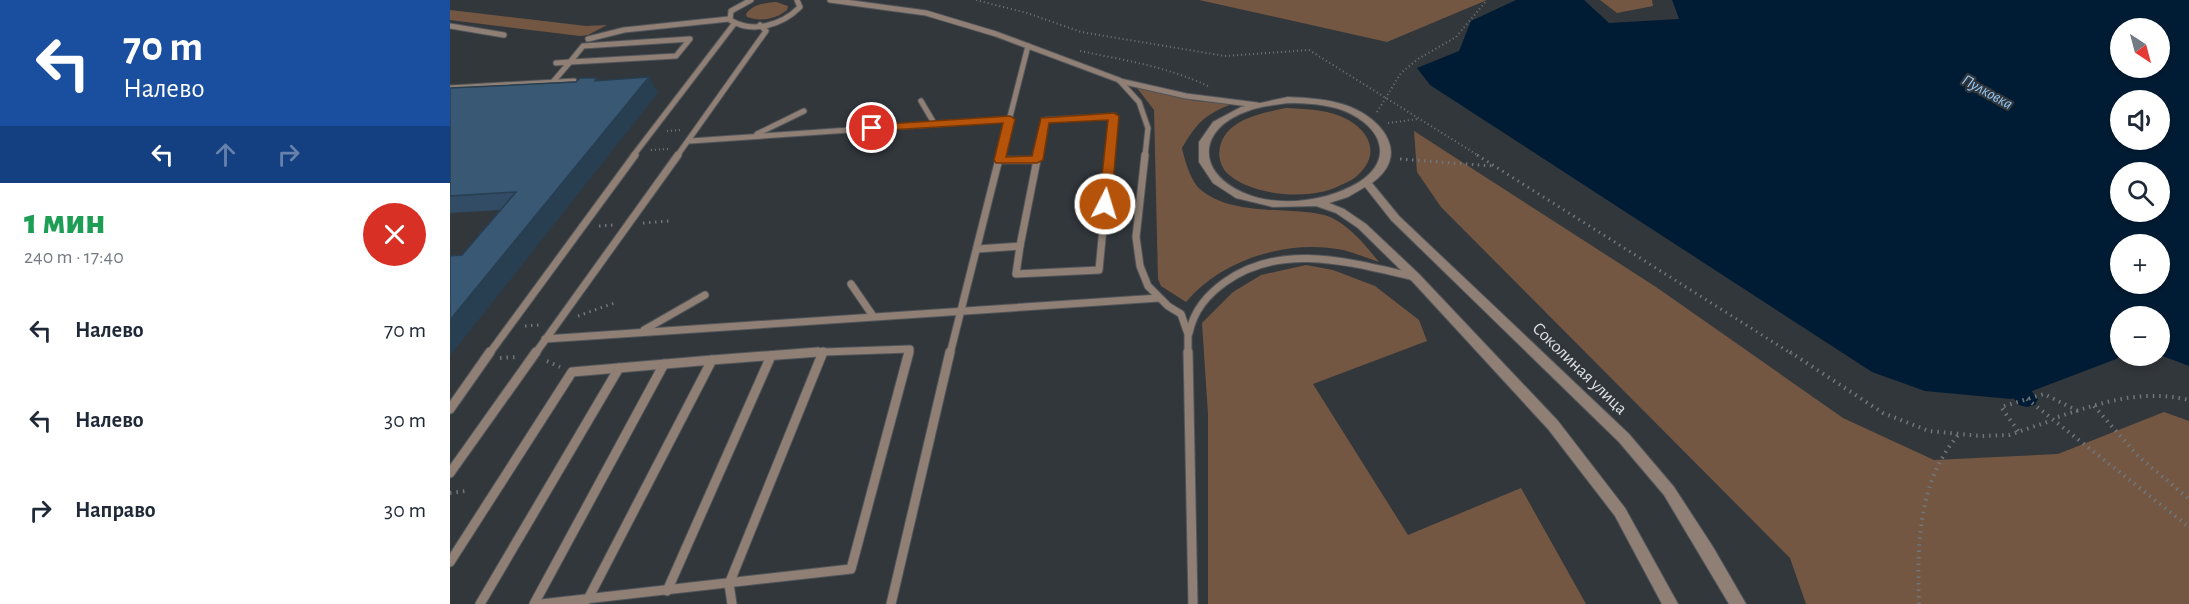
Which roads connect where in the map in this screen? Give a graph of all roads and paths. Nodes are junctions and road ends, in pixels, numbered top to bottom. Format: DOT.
graph roads {
  1 [pos="751,0"];
  2 [pos="797,0"];
  3 [pos="830,0"];
  4 [pos="976,0"];
  5 [pos="1486,0"];
  6 [pos="743,2"];
  7 [pos="732,21"];
  8 [pos="760,25"];
  9 [pos="450,26"];
  10 [pos="504,35"];
  11 [pos="588,39"];
  12 [pos="1028,46"];
  13 [pos="1074,51"];
  14 [pos="570,62"];
  15 [pos="556,63"];
  16 [pos="1119,80"];
  17 [pos="574,81"];
  18 [pos="552,82"];
  19 [pos="450,88"];
  20 [pos="1212,93"];
  21 [pos="1384,97"];
  22 [pos="921,101"];
  23 [pos="1257,105"];
  24 [pos="804,111"];
  25 [pos="1376,117"];
  26 [pos="1010,119"];
  27 [pos="1419,119"];
  28 [pos="934,123"];
  29 [pos="1387,123"];
  30 [pos="753,136"];
  31 [pos="690,141"];
  32 [pos="1400,159"];
  33 [pos="1000,160"];
  34 [pos="1037,160"];
  35 [pos="1495,166"];
  36 [pos="1367,183"];
  37 [pos="1316,202"];
  38 [pos="1020,246"];
  39 [pos="977,249"];
  40 [pos="1415,277"];
  41 [pos="851,284"];
  42 [pos="705,296"];
  43 [pos="1159,297"];
  44 [pos="960,310"];
  45 [pos="873,316"];
  46 [pos="640,332"];
  47 [pos="1188,334"];
  48 [pos="545,339"];
  49 [pos="823,352"];
  50 [pos="771,356"];
  51 [pos="712,360"];
  52 [pos="664,364"];
  53 [pos="619,368"];
  54 [pos="2027,399"];
  55 [pos="2189,400"];
  56 [pos="2094,406"];
  57 [pos="450,410"];
  58 [pos="2078,411"];
  59 [pos="2058,417"];
  60 [pos="2047,422"];
  61 [pos="2018,432"];
  62 [pos="1959,434"];
  63 [pos="450,473"];
  64 [pos="466,491"];
  65 [pos="450,493"];
  66 [pos="2189,499"];
  67 [pos="2189,527"];
  68 [pos="450,562"];
  69 [pos="729,584"];
  70 [pos="667,591"];
  71 [pos="588,599"];
  72 [pos="480,604"];
  73 [pos="534,604"];
  74 [pos="542,604"];
  75 [pos="578,604"];
  76 [pos="732,604"];
  77 [pos="891,604"];
  78 [pos="1192,604"];
  79 [pos="1670,604"];
  80 [pos="1738,604"];
  81 [pos="1919,604"];
  1 -- 6 [label="lane"];
  2 -- 8 [label="lane"];
  3 -- 12 [label="lane"];
  4 -- 21 [label="path"];
  5 -- 21 [label="path"];
  6 -- 7 [label="lane"];
  7 -- 8 [label="lane"];
  7 -- 11 [label="lane"];
  7 -- 57 [label="lane"];
  8 -- 31 [label="lane"];
  9 -- 10 [label="lane"];
  12 -- 16 [label="lane"];
  12 -- 26 [label="lane"];
  13 -- 20 [label="path"];
  14 -- 14 [label="lane"];
  14 -- 15 [label="lane"];
  14 -- 18 [label="lane"];
  16 -- 23 [label="lane"];
  16 -- 43 [label="lane"];
  17 -- 18 [label="lane"];
  18 -- 19 [label="lane"];
  21 -- 25 [label="path"];
  21 -- 27 [label="path"];
  22 -- 28 [label="lane"];
  23 -- 36 [label="street"];
  23 -- 37 [label="street"];
  24 -- 30 [label="lane"];
  26 -- 28 [label="lane"];
  26 -- 33 [label="lane"];
  27 -- 29 [label="path"];
  27 -- 35 [label="path"];
  28 -- 30 [label="lane"];
  30 -- 31 [label="lane"];
  31 -- 48 [label="lane"];
  32 -- 35 [label="path"];
  33 -- 34 [label="lane"];
  33 -- 39 [label="lane"];
  34 -- 38 [label="lane"];
  34 -- 38 [label="lane"];
  35 -- 62 [label="path"];
  36 -- 37 [label="street"];
  36 -- 80 [label="street, Соколиная улица"];
  37 -- 40 [label="street"];
  38 -- 39 [label="lane"];
  39 -- 44 [label="lane"];
  40 -- 47 [label="lane"];
  40 -- 79 [label="street"];
  41 -- 45 [label="lane"];
  42 -- 46 [label="lane"];
  43 -- 44 [label="lane"];
  43 -- 47 [label="lane"];
  44 -- 45 [label="lane"];
  44 -- 77 [label="lane"];
  45 -- 46 [label="lane"];
  46 -- 48 [label="lane"];
  47 -- 78 [label="lane"];
  48 -- 63 [label="lane"];
  49 -- 50 [label="lane"];
  49 -- 69 [label="lane"];
  49 -- 69 [label="lane"];
  50 -- 51 [label="lane"];
  50 -- 70 [label="lane"];
  51 -- 52 [label="lane"];
  51 -- 71 [label="lane"];
  52 -- 53 [label="lane"];
  52 -- 73 [label="lane"];
  53 -- 68 [label="lane"];
  53 -- 72 [label="lane"];
  54 -- 58 [label="path"];
  54 -- 61 [label="path"];
  54 -- 67 [label="path"];
  55 -- 56 [label="path"];
  56 -- 58 [label="path"];
  56 -- 66 [label="path"];
  58 -- 59 [label="path"];
  60 -- 61 [label="path"];
  61 -- 62 [label="path"];
  62 -- 81 [label="path"];
  64 -- 65 [label="path"];
  69 -- 70 [label="lane"];
  69 -- 76 [label="lane"];
  70 -- 71 [label="lane"];
  71 -- 74 [label="lane"];
  71 -- 75 [label="lane"];
}
